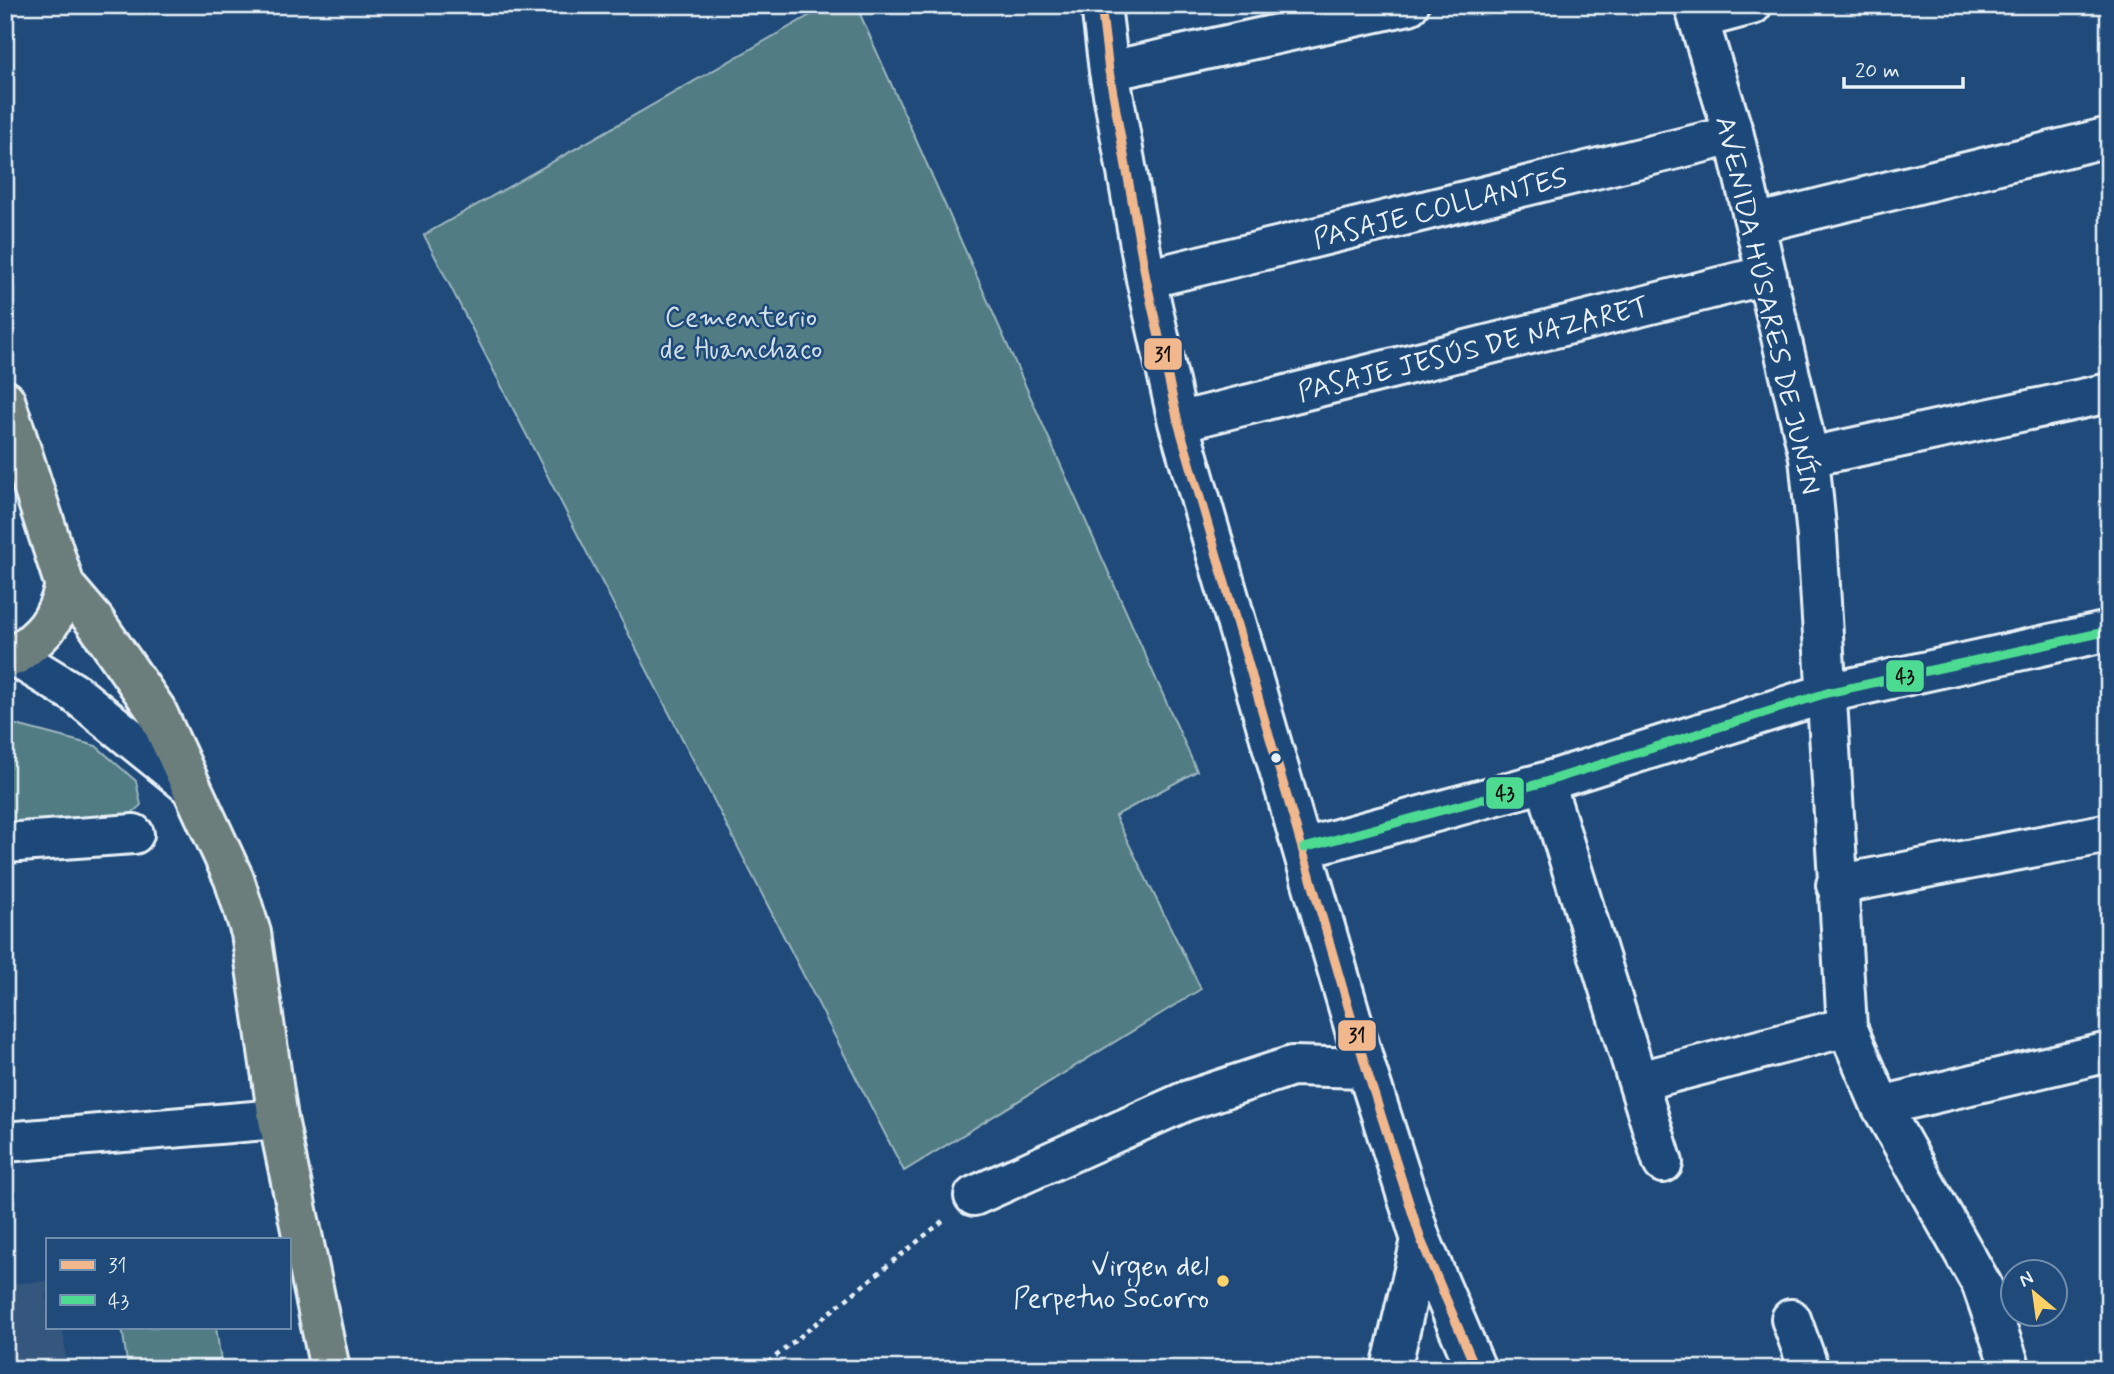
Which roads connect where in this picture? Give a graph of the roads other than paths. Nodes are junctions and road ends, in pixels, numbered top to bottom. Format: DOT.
graph roads {
  1 [pos="1101,5"];
  2 [pos="1409,5"];
  3 [pos="1752,5"];
  4 [pos="1697,12"];
  5 [pos="1109,71"];
  6 [pos="1734,135"];
  7 [pos="2109,137"];
  8 [pos="1755,225"];
  9 [pos="1767,275"];
  10 [pos="1146,279"];
  11 [pos="2109,393"];
  12 [pos="5,400"];
  13 [pos="1178,422"];
  14 [pos="1809,457"];
  15 [pos="65,586"];
  16 [pos="2109,631"];
  17 [pos="9,656"];
  18 [pos="1828,693"];
  19 [pos="1545,782"];
  20 [pos="191,788"];
  21 [pos="2109,833"];
  22 [pos="134,834"];
  23 [pos="5,843"];
  24 [pos="1304,848"];
  25 [pos="1836,885"];
  26 [pos="1847,1027"];
  27 [pos="2109,1052"];
  28 [pos="1366,1068"];
  29 [pos="1640,1081"];
  30 [pos="1881,1106"];
  31 [pos="278,1119"];
  32 [pos="5,1142"];
  33 [pos="1663,1163"];
  34 [pos="974,1196"];
  35 [pos="1421,1240"];
  36 [pos="1791,1319"];
  37 [pos="330,1369"];
  38 [pos="1391,1369"];
  39 [pos="1476,1369"];
  40 [pos="1809,1369"];
  41 [pos="2011,1369"];
  1 -- 5 [label="street"];
  2 -- 5 [label="street"];
  3 -- 4 [label="street"];
  4 -- 6 [label="street, AVENIDA HÚSARES DE JUNÍN"];
  5 -- 10 [label="street"];
  6 -- 8 [label="street, AVENIDA HÚSARES DE JUNÍN"];
  6 -- 10 [label="street, PASAJE COLLANTES"];
  7 -- 8 [label="street"];
  8 -- 9 [label="street, AVENIDA HÚSARES DE JUNÍN"];
  9 -- 13 [label="street, PASAJE JESÚS DE NAZARET"];
  9 -- 14 [label="street, AVENIDA HÚSARES DE JUNÍN"];
  10 -- 13 [label="street"];
  11 -- 14 [label="street"];
  12 -- 15 [label="main road"];
  13 -- 24 [label="street"];
  14 -- 18 [label="street, AVENIDA HÚSARES DE JUNÍN"];
  15 -- 17 [label="main road"];
  15 -- 20 [label="main road"];
  16 -- 18 [label="street"];
  17 -- 20 [label="street"];
  18 -- 19 [label="street"];
  18 -- 25 [label="street, AVENIDA HÚSARES DE JUNÍN"];
  19 -- 24 [label="street"];
  19 -- 29 [label="street"];
  20 -- 31 [label="main road"];
  21 -- 25 [label="street"];
  22 -- 23 [label="street"];
  24 -- 28 [label="street"];
  25 -- 26 [label="street, AVENIDA HÚSARES DE JUNÍN"];
  26 -- 29 [label="street"];
  26 -- 30 [label="street, AVENIDA HÚSARES DE JUNÍN"];
  27 -- 30 [label="street"];
  28 -- 34 [label="street"];
  28 -- 35 [label="street"];
  29 -- 33 [label="street"];
  30 -- 41 [label="street, AVENIDA HÚSARES DE JUNÍN"];
  31 -- 32 [label="street"];
  31 -- 37 [label="main road"];
  35 -- 38 [label="street"];
  35 -- 39 [label="street"];
  36 -- 40 [label="street"];
}
